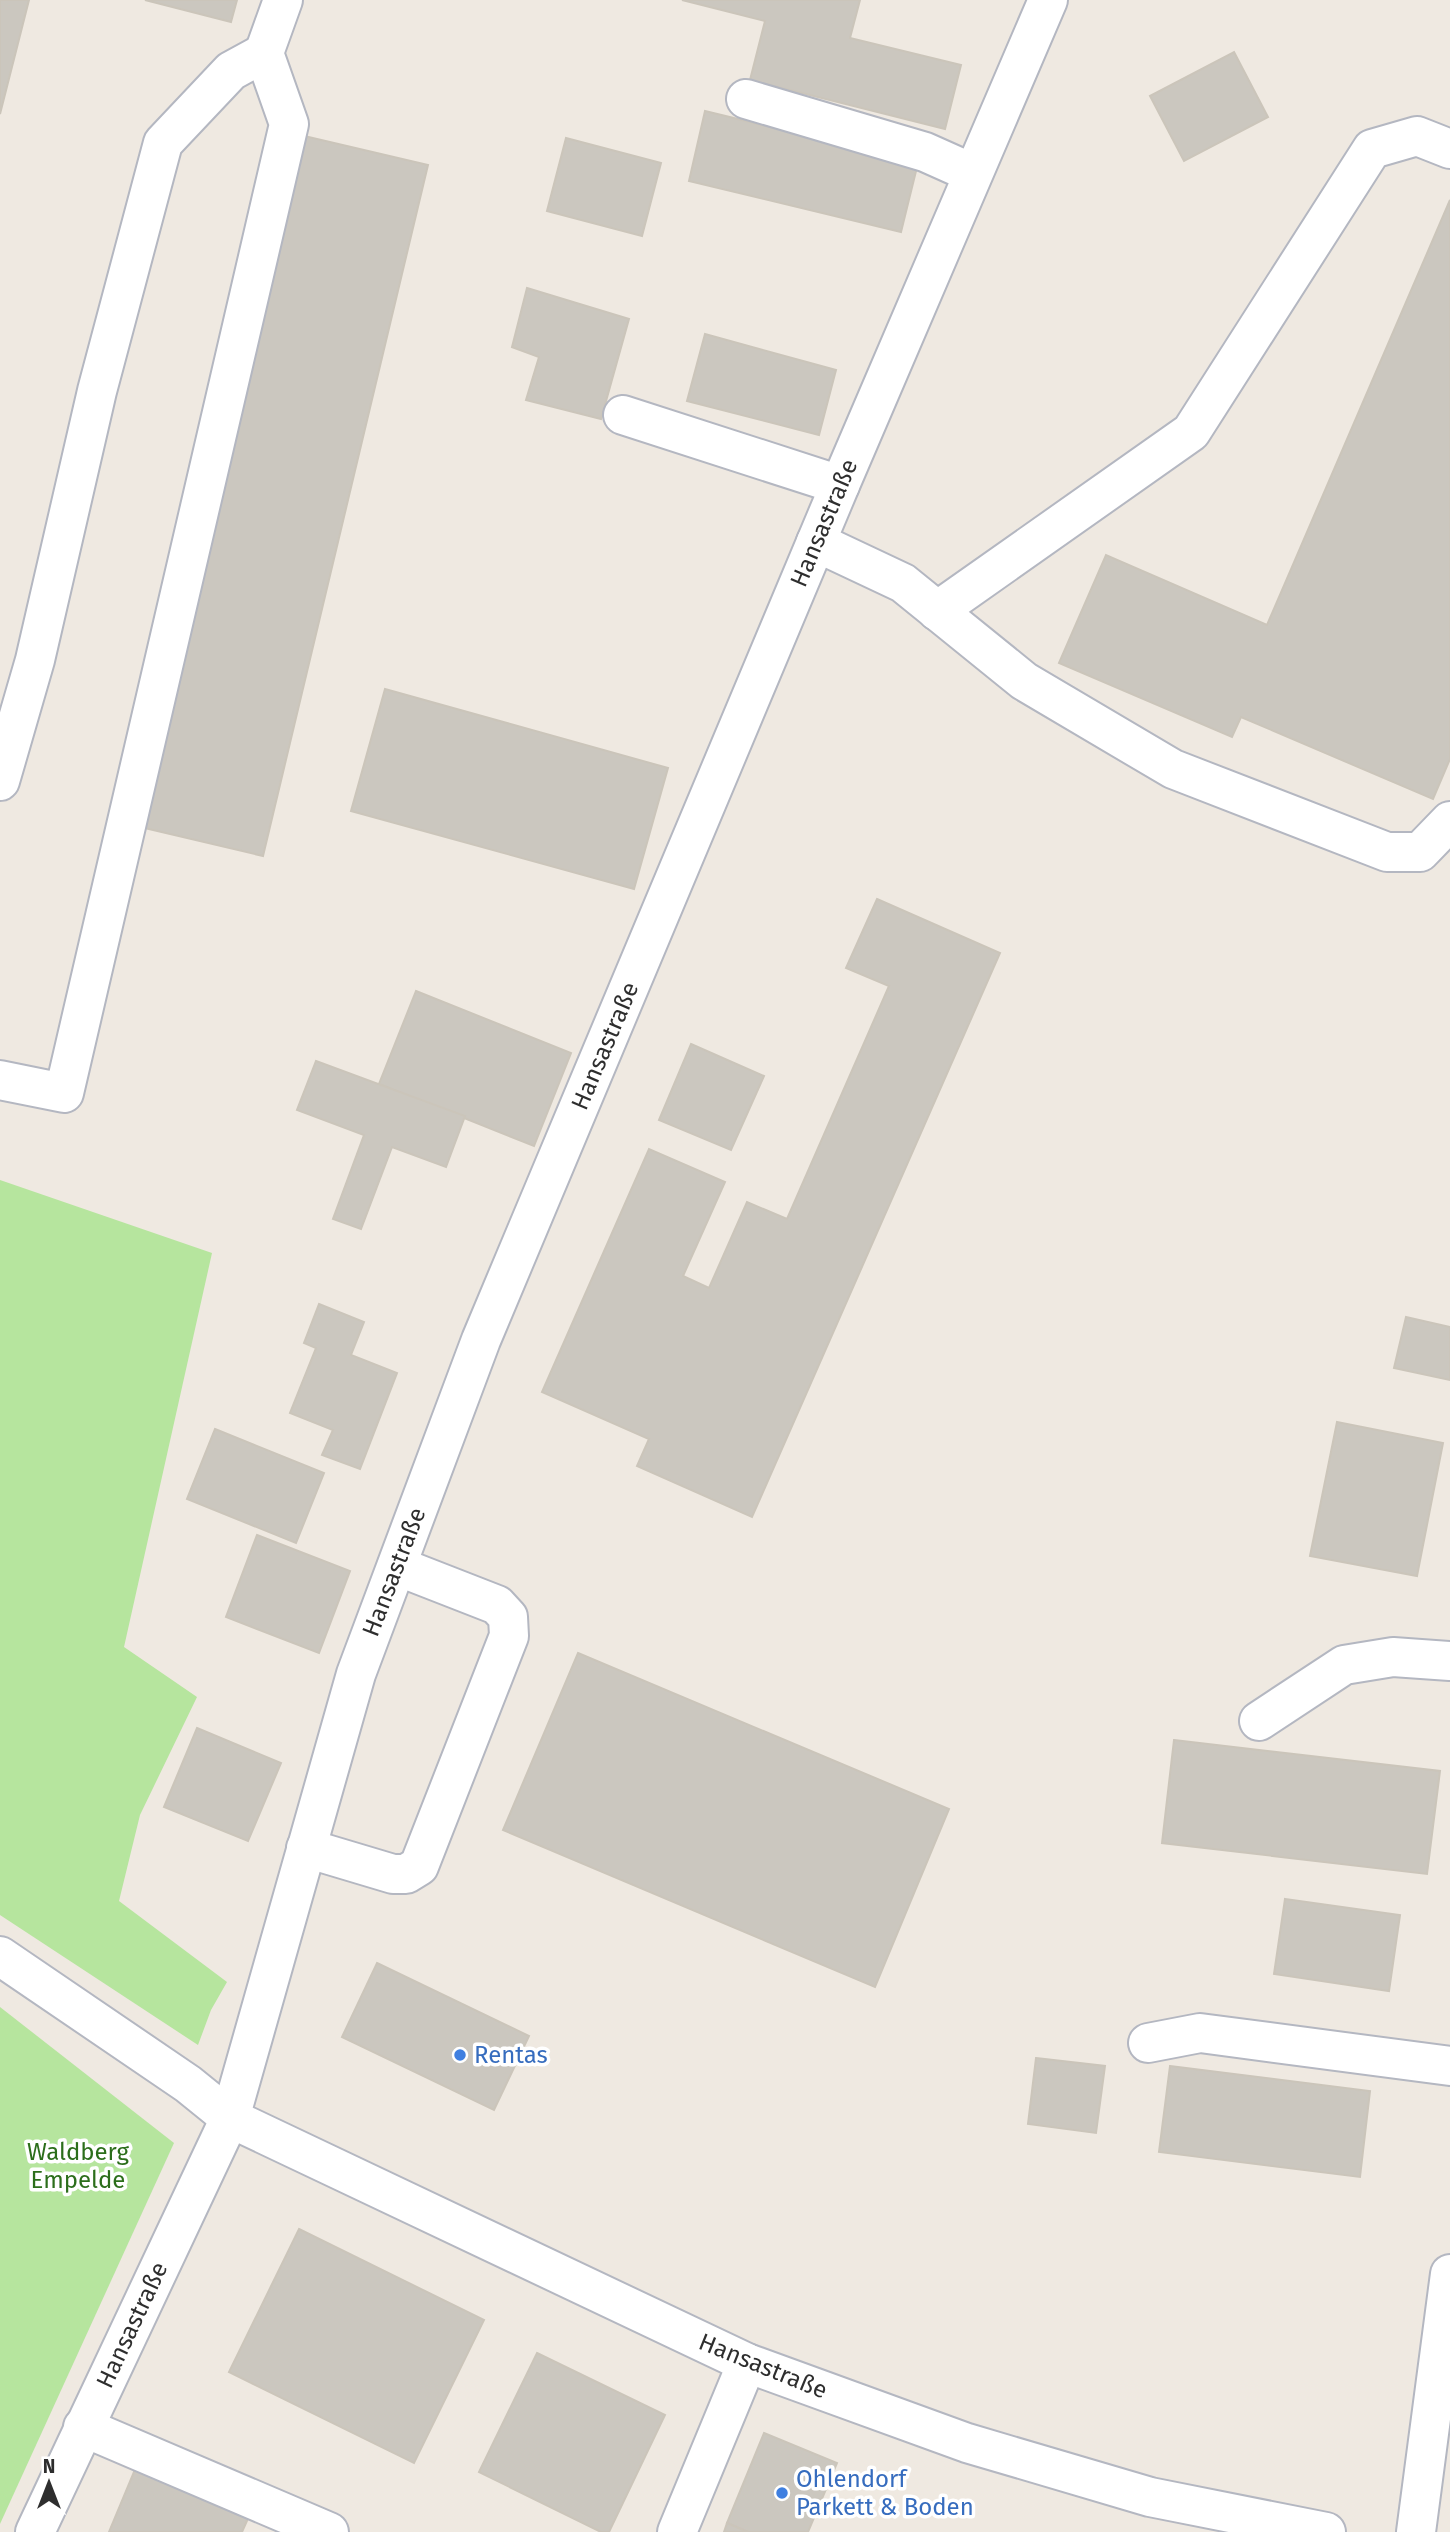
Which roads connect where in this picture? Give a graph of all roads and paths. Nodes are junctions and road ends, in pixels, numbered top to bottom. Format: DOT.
graph roads {
  1 [pos="283,0"];
  2 [pos="1048,0"];
  3 [pos="264,53"];
  4 [pos="746,99"];
  5 [pos="1450,149"];
  6 [pos="972,173"];
  7 [pos="623,415"];
  8 [pos="840,485"];
  9 [pos="817,542"];
  10 [pos="937,611"];
  11 [pos="0,782"];
  12 [pos="1450,821"];
  13 [pos="0,1080"];
  14 [pos="397,1566"];
  15 [pos="1450,1661"];
  16 [pos="1259,1721"];
  17 [pos="306,1848"];
  18 [pos="0,1956"];
  19 [pos="1148,2043"];
  20 [pos="1450,2066"];
  21 [pos="229,2118"];
  22 [pos="1450,2274"];
  23 [pos="747,2363"];
  24 [pos="83,2427"];
  25 [pos="34,2532"];
  26 [pos="329,2532"];
  27 [pos="677,2532"];
  28 [pos="1326,2532"];
  29 [pos="1416,2532"];
  1 -- 3 [label="street"];
  2 -- 6 [label="street, Hansastraße"];
  3 -- 11 [label="street"];
  3 -- 13 [label="street"];
  4 -- 6 [label="street"];
  5 -- 10 [label="street"];
  6 -- 8 [label="street, Hansastraße"];
  7 -- 8 [label="street"];
  8 -- 9 [label="street, Hansastraße"];
  9 -- 10 [label="street"];
  9 -- 14 [label="street, Hansastraße"];
  10 -- 12 [label="street"];
  14 -- 17 [label="street, Hansastraße"];
  14 -- 17 [label="street"];
  15 -- 16 [label="street"];
  17 -- 21 [label="street, Hansastraße"];
  18 -- 21 [label="street"];
  19 -- 20 [label="street"];
  21 -- 23 [label="street, Hansastraße"];
  21 -- 24 [label="street, Hansastraße"];
  22 -- 29 [label="street"];
  23 -- 27 [label="street"];
  23 -- 28 [label="street, Hansastraße"];
  24 -- 25 [label="street, Hansastraße"];
  24 -- 26 [label="street"];
}
